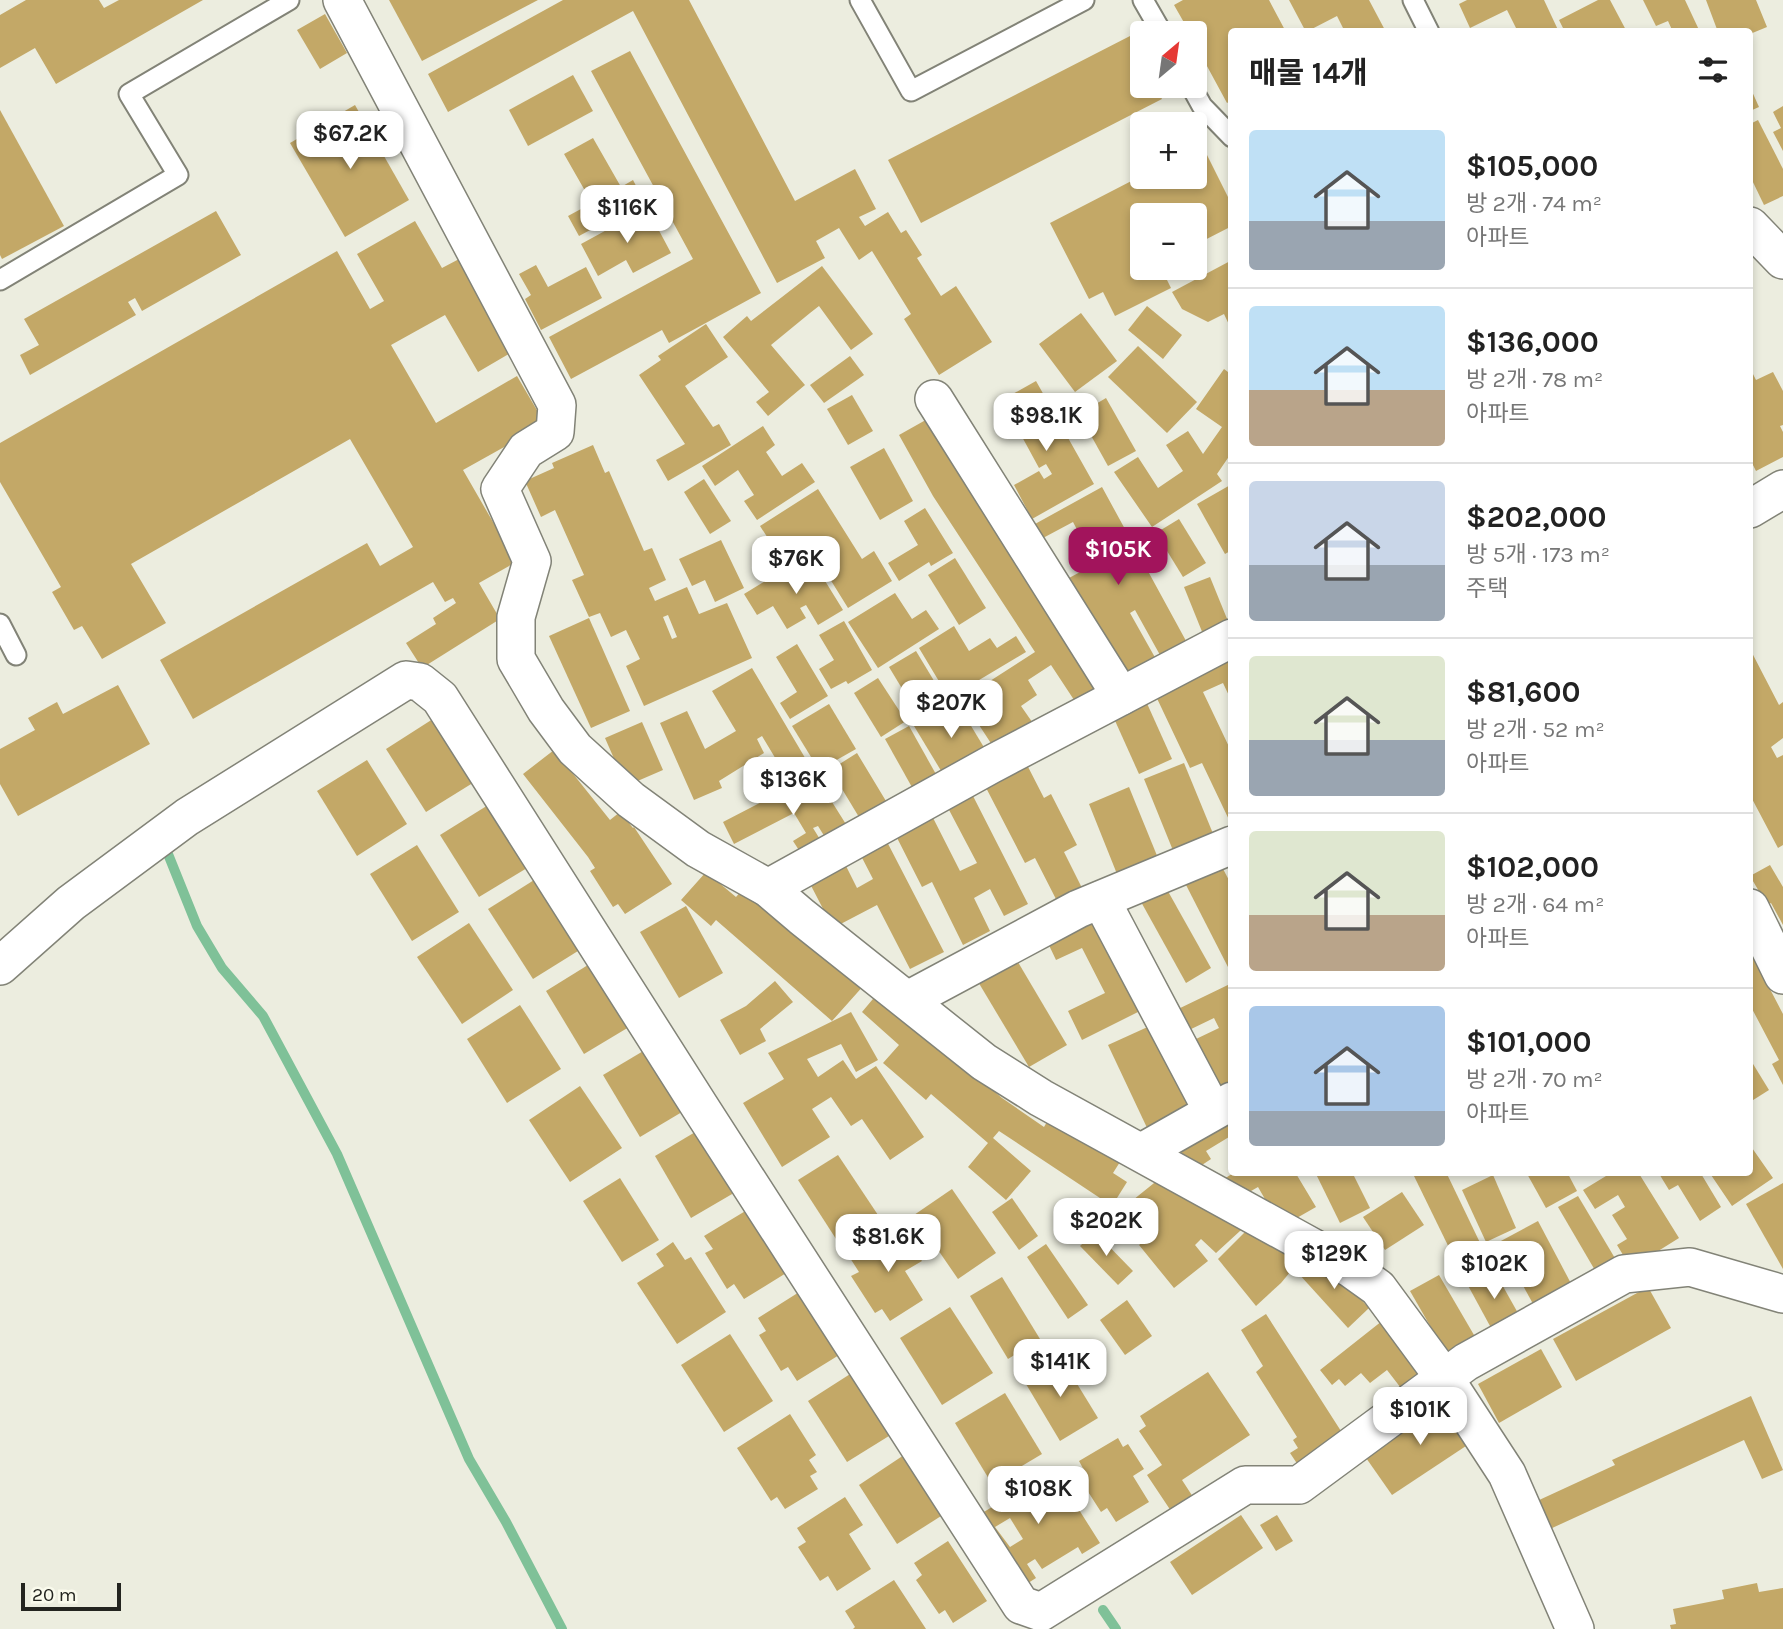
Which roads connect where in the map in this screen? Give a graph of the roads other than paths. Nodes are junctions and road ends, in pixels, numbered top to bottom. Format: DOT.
graph roads {
  1 [pos="289,0"];
  2 [pos="342,0"];
  3 [pos="860,0"];
  4 [pos="1084,0"];
  5 [pos="1143,0"];
  6 [pos="1413,0"];
  7 [pos="1155,21"];
  8 [pos="1427,28"];
  9 [pos="1198,98"];
  10 [pos="1228,134"];
  11 [pos="1753,229"];
  12 [pos="1783,260"];
  13 [pos="0,280"];
  14 [pos="934,399"];
  15 [pos="1783,489"];
  16 [pos="1753,507"];
  17 [pos="0,624"];
  18 [pos="1228,640"];
  19 [pos="16,655"];
  20 [pos="1121,696"];
  21 [pos="1228,847"];
  22 [pos="768,888"];
  23 [pos="1101,900"];
  24 [pos="1753,914"];
  25 [pos="0,965"];
  26 [pos="1783,975"];
  27 [pos="908,1000"];
  28 [pos="1222,1106"];
  29 [pos="1142,1152"];
  30 [pos="1783,1294"];
  31 [pos="1445,1378"];
  32 [pos="1575,1629"];
  1 -- 13 [label="lane"];
  2 -- 22 [label="street"];
  3 -- 4 [label="lane"];
  5 -- 7 [label="lane"];
  6 -- 8 [label="lane"];
  9 -- 10 [label="lane"];
  11 -- 12 [label="street"];
  14 -- 20 [label="street"];
  15 -- 16 [label="street"];
  17 -- 19 [label="lane"];
  18 -- 20 [label="street"];
  20 -- 22 [label="street"];
  21 -- 23 [label="street"];
  22 -- 27 [label="street"];
  23 -- 27 [label="street"];
  23 -- 28 [label="street"];
  24 -- 26 [label="street"];
  25 -- 31 [label="street"];
  27 -- 29 [label="street"];
  28 -- 29 [label="street"];
  29 -- 31 [label="street"];
  30 -- 31 [label="street"];
  31 -- 32 [label="street"];
}
